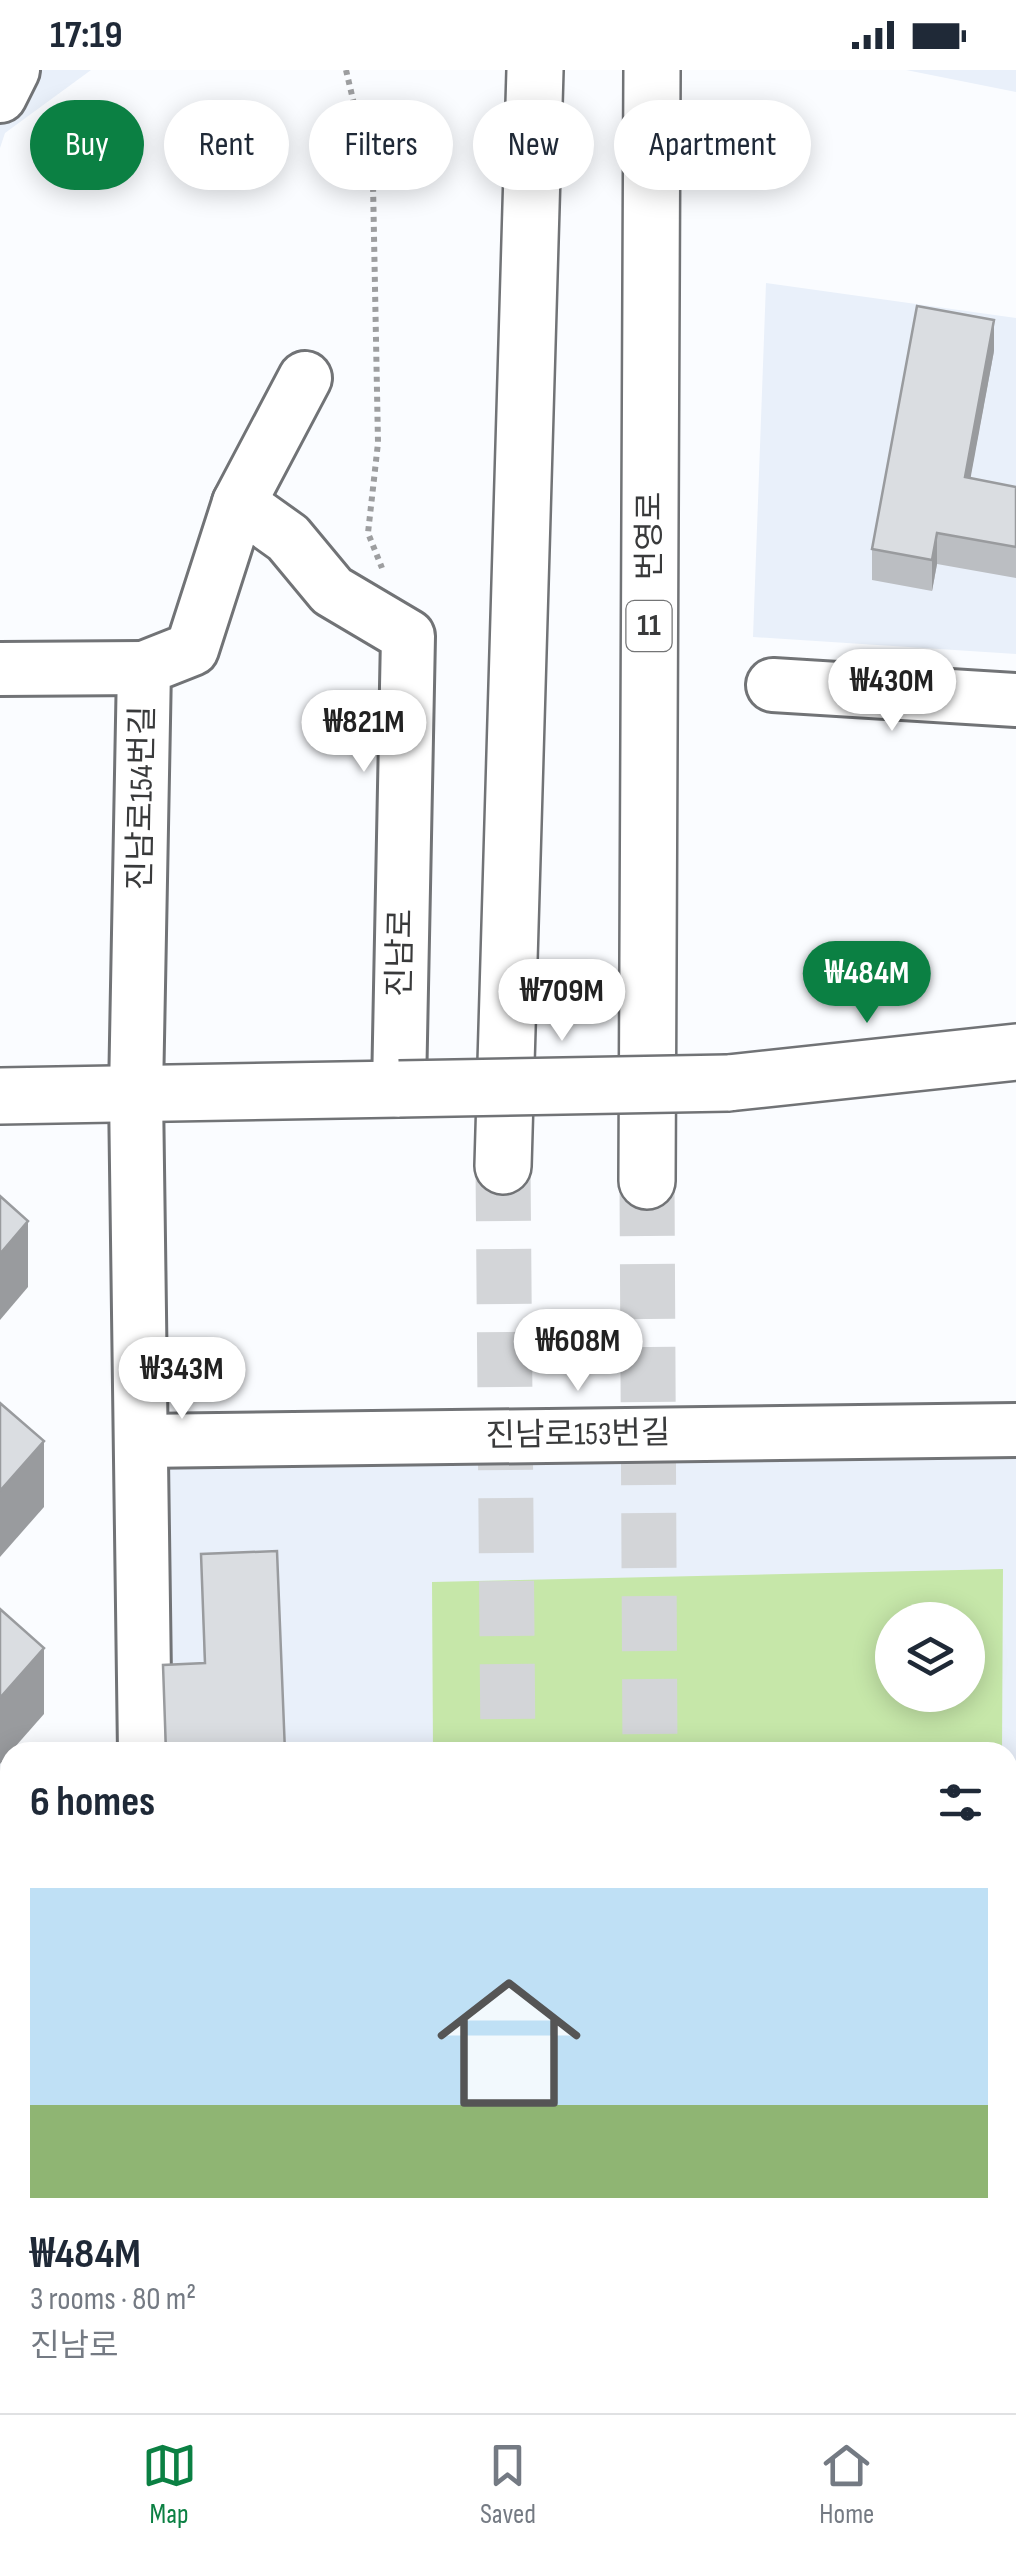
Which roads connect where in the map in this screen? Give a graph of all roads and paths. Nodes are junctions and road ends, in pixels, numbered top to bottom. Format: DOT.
graph roads {
  1 [pos="13,70"];
  2 [pos="346,70"];
  3 [pos="535,70"];
  4 [pos="652,70"];
  5 [pos="0,96"];
  6 [pos="304,378"];
  7 [pos="238,502"];
  8 [pos="408,636"];
  9 [pos="144,668"];
  10 [pos="0,669"];
  11 [pos="773,686"];
  12 [pos="1016,700"];
  13 [pos="1016,1052"];
  14 [pos="399,1089"];
  15 [pos="136,1094"];
  16 [pos="0,1096"];
  17 [pos="503,1166"];
  18 [pos="647,1182"];
  19 [pos="1016,1430"];
  20 [pos="141,1441"];
  21 [pos="146,1742"];
  1 -- 5 [label="street"];
  2 -- 8 [label="path"];
  3 -- 17 [label="main road"];
  4 -- 18 [label="main road, 번영로 / 11"];
  6 -- 7 [label="street, 진남로154번길"];
  7 -- 8 [label="street"];
  7 -- 9 [label="street, 진남로154번길"];
  8 -- 14 [label="street, 진남로"];
  9 -- 10 [label="street"];
  9 -- 15 [label="street, 진남로154번길"];
  11 -- 12 [label="street"];
  13 -- 14 [label="main road, bridge"];
  14 -- 15 [label="main road"];
  15 -- 16 [label="main road"];
  15 -- 20 [label="street"];
  19 -- 20 [label="street, 진남로153번길"];
  20 -- 21 [label="street"];
}
